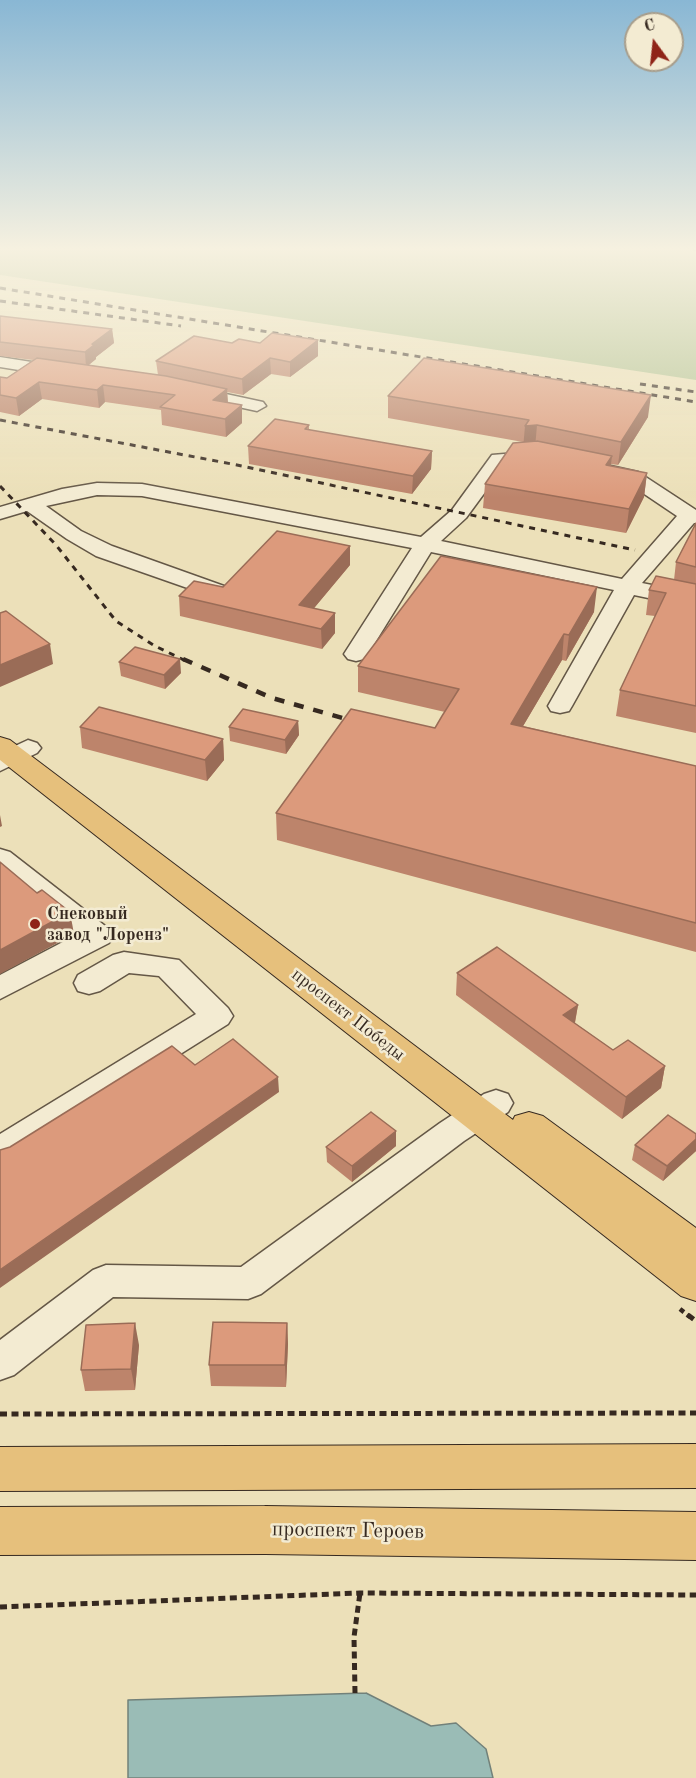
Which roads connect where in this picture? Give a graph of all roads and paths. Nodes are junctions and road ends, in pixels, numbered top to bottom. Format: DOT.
graph roads {
  1 [pos="0,362"];
  2 [pos="82,375"];
  3 [pos="168,386"];
  4 [pos="257,406"];
  5 [pos="556,461"];
  6 [pos="588,467"];
  7 [pos="30,504"];
  8 [pos="0,513"];
  9 [pos="692,516"];
  10 [pos="425,544"];
  11 [pos="628,586"];
  12 [pos="216,591"];
  13 [pos="696,601"];
  14 [pos="356,654"];
  15 [pos="560,706"];
  16 [pos="8,747"];
  17 [pos="0,858"];
  18 [pos="89,983"];
  19 [pos="0,988"];
  20 [pos="486,1109"];
  21 [pos="0,1151"];
  22 [pos="696,1251"];
  23 [pos="696,1283"];
  24 [pos="0,1363"];
  25 [pos="696,1413"];
  26 [pos="0,1414"];
  27 [pos="696,1466"];
  28 [pos="0,1469"];
  29 [pos="0,1531"];
  30 [pos="696,1536"];
  31 [pos="360,1593"];
  32 [pos="696,1595"];
  33 [pos="0,1607"];
  34 [pos="355,1693"];
  1 -- 2 [label="lane"];
  3 -- 4 [label="lane"];
  5 -- 10 [label="lane"];
  6 -- 9 [label="lane"];
  7 -- 8 [label="lane"];
  7 -- 10 [label="lane"];
  7 -- 12 [label="lane"];
  9 -- 11 [label="lane"];
  10 -- 11 [label="lane"];
  10 -- 14 [label="lane"];
  11 -- 13 [label="lane"];
  11 -- 15 [label="lane"];
  16 -- 20 [label="main road, проспект Победы"];
  17 -- 19 [label="lane"];
  18 -- 21 [label="lane"];
  20 -- 22 [label="main road, проспект Победы"];
  20 -- 23 [label="main road, проспект Победы"];
  20 -- 24 [label="lane"];
  25 -- 26 [label="path"];
  27 -- 28 [label="main road"];
  29 -- 30 [label="main road, проспект Героев"];
  31 -- 32 [label="path"];
  31 -- 33 [label="path"];
  31 -- 34 [label="path"];
}
